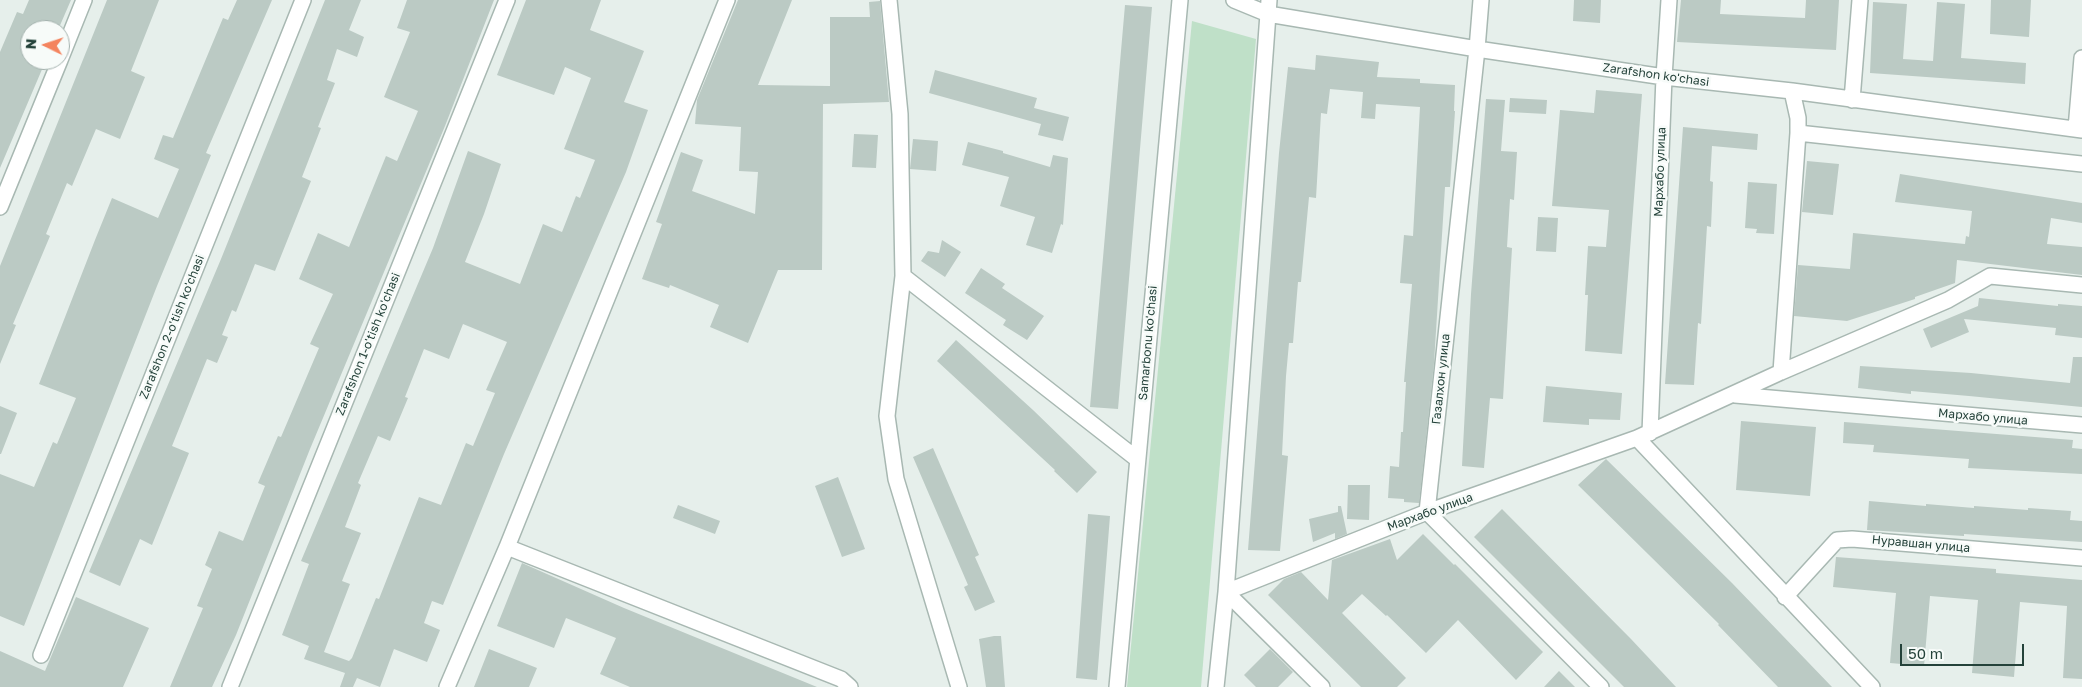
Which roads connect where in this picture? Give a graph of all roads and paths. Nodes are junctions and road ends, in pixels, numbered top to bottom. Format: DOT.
graph roads {
  1 [pos="84,0"];
  2 [pos="303,0"];
  3 [pos="507,0"];
  4 [pos="727,0"];
  5 [pos="889,0"];
  6 [pos="1180,0"];
  7 [pos="1234,0"];
  8 [pos="1481,0"];
  9 [pos="1670,0"];
  10 [pos="1860,0"];
  11 [pos="1268,7"];
  12 [pos="70,35"];
  13 [pos="1477,49"];
  14 [pos="2082,58"];
  15 [pos="56,70"];
  16 [pos="1664,76"];
  17 [pos="1792,91"];
  18 [pos="1852,100"];
  19 [pos="2079,130"];
  20 [pos="1798,133"];
  21 [pos="2082,164"];
  22 [pos="0,207"];
  23 [pos="903,276"];
  24 [pos="2082,285"];
  25 [pos="1781,372"];
  26 [pos="1734,395"];
  27 [pos="2082,426"];
  28 [pos="1643,436"];
  29 [pos="1137,459"];
  30 [pos="1426,512"];
  31 [pos="508,547"];
  32 [pos="2082,558"];
  33 [pos="1226,592"];
  34 [pos="1785,597"];
  35 [pos="41,655"];
  36 [pos="230,687"];
  37 [pos="447,687"];
  38 [pos="850,687"];
  39 [pos="959,687"];
  40 [pos="1116,687"];
  41 [pos="1216,687"];
  42 [pos="1322,687"];
  43 [pos="1601,687"];
  44 [pos="1872,687"];
  1 -- 12 [label="street"];
  2 -- 35 [label="street, Zarafshon 2-o'tish ko'chasi"];
  3 -- 36 [label="street, Zarafshon 1-o'tish ko'chasi"];
  4 -- 31 [label="street"];
  5 -- 23 [label="street"];
  6 -- 29 [label="street, Samarbonu ko'chasi"];
  7 -- 11 [label="street, Zarafshon ko'chasi"];
  8 -- 13 [label="street, Газалхон улица"];
  9 -- 16 [label="street, Мархабо улица"];
  10 -- 18 [label="street"];
  11 -- 13 [label="street, Zarafshon ko'chasi"];
  11 -- 33 [label="street"];
  13 -- 16 [label="street, Zarafshon ko'chasi"];
  13 -- 30 [label="street, Газалхон улица"];
  14 -- 19 [label="street"];
  15 -- 22 [label="street"];
  16 -- 17 [label="street, Zarafshon ko'chasi"];
  16 -- 28 [label="street, Мархабо улица"];
  17 -- 18 [label="street, Zarafshon ko'chasi"];
  17 -- 20 [label="street"];
  18 -- 19 [label="street, Zarafshon ko'chasi"];
  20 -- 21 [label="street"];
  20 -- 25 [label="street"];
  23 -- 29 [label="street"];
  23 -- 39 [label="street"];
  24 -- 25 [label="street, Мархабо улица"];
  25 -- 26 [label="street, Мархабо улица"];
  26 -- 27 [label="street, Мархабо улица"];
  26 -- 28 [label="street, Мархабо улица"];
  28 -- 30 [label="street, Мархабо улица"];
  28 -- 34 [label="street"];
  29 -- 40 [label="street, Samarbonu ko'chasi"];
  30 -- 33 [label="street, Мархабо улица"];
  30 -- 43 [label="street"];
  31 -- 37 [label="street"];
  31 -- 38 [label="street"];
  32 -- 34 [label="street, Нуравшан улица"];
  33 -- 41 [label="street"];
  33 -- 42 [label="street"];
  34 -- 44 [label="street"];
}
